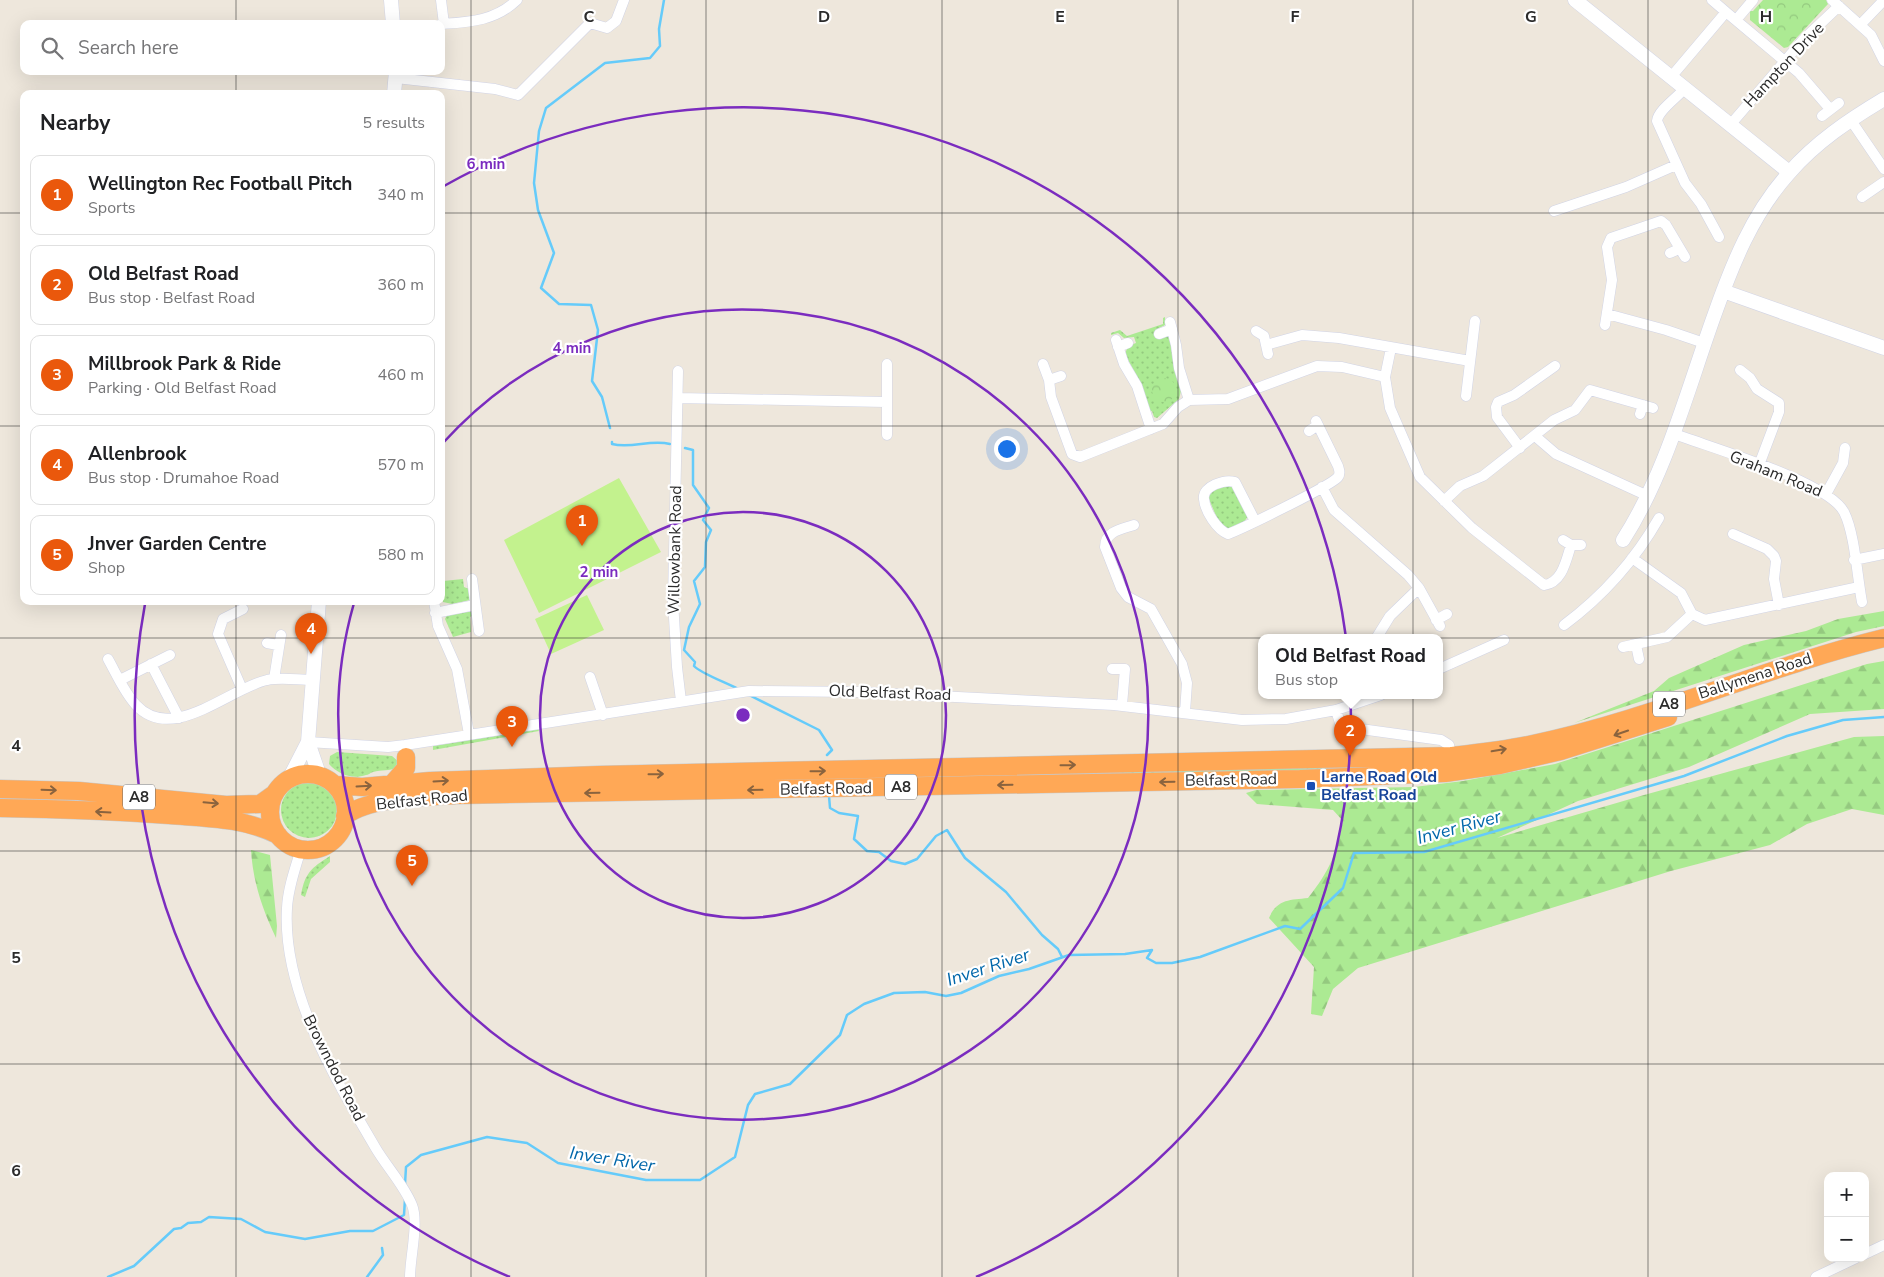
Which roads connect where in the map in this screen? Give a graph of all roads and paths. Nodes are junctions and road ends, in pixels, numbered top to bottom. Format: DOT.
graph roads {
  1 [pos="391,0"];
  2 [pos="441,0"];
  3 [pos="517,0"];
  4 [pos="624,0"];
  5 [pos="1575,0"];
  6 [pos="1712,0"];
  7 [pos="1753,0"];
  8 [pos="1884,0"];
  9 [pos="1835,3"];
  10 [pos="1726,12"];
  11 [pos="393,20"];
  12 [pos="443,20"];
  13 [pos="1736,20"];
  14 [pos="445,24"];
  15 [pos="1861,24"];
  16 [pos="1786,61"];
  17 [pos="1884,61"];
  18 [pos="396,75"];
  19 [pos="1671,77"];
  20 [pos="1685,88"];
  21 [pos="394,90"];
  22 [pos="1884,99"];
  23 [pos="1839,102"];
  24 [pos="1850,119"];
  25 [pos="1730,124"];
  26 [pos="1676,164"];
  27 [pos="1884,169"];
  28 [pos="1789,172"];
  29 [pos="1884,182"];
  30 [pos="1862,197"];
  31 [pos="1554,211"];
  32 [pos="1719,237"];
  33 [pos="1678,253"];
  34 [pos="1723,291"];
  35 [pos="1475,321"];
  36 [pos="1256,331"];
  37 [pos="1159,334"];
  38 [pos="1121,343"];
  39 [pos="1704,343"];
  40 [pos="1392,348"];
  41 [pos="1884,348"];
  42 [pos="1470,361"];
  43 [pos="887,364"];
  44 [pos="1043,364"];
  45 [pos="1554,366"];
  46 [pos="1740,370"];
  47 [pos="678,371"];
  48 [pos="1061,376"];
  49 [pos="1385,377"];
  50 [pos="1049,380"];
  51 [pos="1466,396"];
  52 [pos="678,398"];
  53 [pos="1189,400"];
  54 [pos="886,402"];
  55 [pos="1646,409"];
  56 [pos="1314,426"];
  57 [pos="1151,429"];
  58 [pos="1672,433"];
  59 [pos="887,435"];
  60 [pos="1536,436"];
  61 [pos="1520,448"];
  62 [pos="1845,448"];
  63 [pos="1759,465"];
  64 [pos="1322,487"];
  65 [pos="1826,494"];
  66 [pos="1648,496"];
  67 [pos="1444,501"];
  68 [pos="1659,518"];
  69 [pos="1255,521"];
  70 [pos="1134,525"];
  71 [pos="1733,534"];
  72 [pos="1623,540"];
  73 [pos="1572,544"];
  74 [pos="1884,554"];
  75 [pos="1632,558"];
  76 [pos="1854,560"];
  77 [pos="472,579"];
  78 [pos="1859,587"];
  79 [pos="1419,588"];
  80 [pos="1862,602"];
  81 [pos="319,605"];
  82 [pos="434,605"];
  83 [pos="475,605"];
  84 [pos="1779,605"];
  85 [pos="243,609"];
  86 [pos="435,613"];
  87 [pos="1446,614"];
  88 [pos="1692,614"];
  89 [pos="1570,623"];
  90 [pos="478,630"];
  91 [pos="281,634"];
  92 [pos="1379,634"];
  93 [pos="1884,638"];
  94 [pos="1504,640"];
  95 [pos="267,643"];
  96 [pos="278,645"];
  97 [pos="1636,645"];
  98 [pos="1624,647"];
  99 [pos="1884,649"];
  100 [pos="170,655"];
  101 [pos="1639,658"];
  102 [pos="108,659"];
  103 [pos="151,664"];
  104 [pos="1443,667"];
  105 [pos="1112,669"];
  106 [pos="590,677"];
  107 [pos="274,679"];
  108 [pos="120,680"];
  109 [pos="312,680"];
  110 [pos="242,689"];
  111 [pos="1369,699"];
  112 [pos="681,701"];
  113 [pos="1122,705"];
  114 [pos="1336,710"];
  115 [pos="1184,712"];
  116 [pos="603,715"];
  117 [pos="179,718"];
  118 [pos="469,734"];
  119 [pos="308,742"];
  120 [pos="406,751"];
  121 [pos="1450,756"];
  122 [pos="1461,771"];
  123 [pos="318,774"];
  124 [pos="288,779"];
  125 [pos="392,784"];
  126 [pos="336,785"];
  127 [pos="0,789"];
  128 [pos="274,794"];
  129 [pos="0,808"];
  130 [pos="345,816"];
  131 [pos="278,835"];
  132 [pos="301,849"];
  133 [pos="1884,1245"];
  134 [pos="1869,1252"];
  135 [pos="1848,1262"];
  136 [pos="410,1277"];
  137 [pos="1816,1277"];
  1 -- 11 [label="street"];
  2 -- 12 [label="street"];
  3 -- 14 [label="street"];
  4 -- 18 [label="street"];
  5 -- 19 [label="street"];
  6 -- 10 [label="street"];
  7 -- 13 [label="street"];
  8 -- 15 [label="street"];
  9 -- 15 [label="street"];
  9 -- 16 [label="street, Hampton Drive"];
  10 -- 13 [label="street"];
  10 -- 19 [label="street"];
  13 -- 16 [label="street"];
  15 -- 17 [label="street"];
  16 -- 23 [label="street"];
  16 -- 25 [label="street, Hampton Drive"];
  18 -- 21 [label="street"];
  19 -- 20 [label="street"];
  20 -- 25 [label="street"];
  20 -- 26 [label="street"];
  22 -- 24 [label="street"];
  24 -- 27 [label="street"];
  24 -- 28 [label="street"];
  25 -- 28 [label="street"];
  26 -- 31 [label="street"];
  26 -- 32 [label="street"];
  28 -- 34 [label="street"];
  29 -- 30 [label="street"];
  33 -- 39 [label="street"];
  34 -- 39 [label="street"];
  34 -- 41 [label="street"];
  35 -- 42 [label="street"];
  36 -- 40 [label="street"];
  37 -- 53 [label="street"];
  38 -- 57 [label="street"];
  39 -- 58 [label="street"];
  40 -- 42 [label="street"];
  40 -- 49 [label="street"];
  42 -- 51 [label="street"];
  43 -- 54 [label="street"];
  44 -- 50 [label="street"];
  45 -- 61 [label="street"];
  46 -- 63 [label="street"];
  47 -- 52 [label="street, Willowbank Road"];
  48 -- 50 [label="street"];
  49 -- 53 [label="street"];
  49 -- 67 [label="street"];
  50 -- 57 [label="street"];
  52 -- 54 [label="street"];
  52 -- 112 [label="street, Willowbank Road"];
  53 -- 57 [label="street"];
  54 -- 59 [label="street"];
  55 -- 60 [label="street"];
  56 -- 64 [label="street"];
  58 -- 63 [label="street, Graham Road"];
  58 -- 66 [label="street"];
  60 -- 61 [label="street"];
  60 -- 66 [label="street"];
  61 -- 67 [label="street"];
  62 -- 65 [label="street"];
  63 -- 65 [label="street, Graham Road"];
  64 -- 69 [label="street"];
  64 -- 79 [label="street"];
  65 -- 76 [label="street, Graham Road"];
  66 -- 72 [label="street"];
  67 -- 73 [label="street"];
  68 -- 75 [label="street"];
  69 -- 69 [label="street"];
  70 -- 115 [label="street"];
  71 -- 84 [label="street"];
  74 -- 76 [label="street"];
  75 -- 88 [label="street"];
  75 -- 89 [label="street"];
  76 -- 78 [label="street, Graham Road"];
  77 -- 83 [label="street"];
  78 -- 80 [label="street, Graham Road"];
  78 -- 84 [label="street"];
  79 -- 87 [label="street"];
  79 -- 92 [label="street"];
  81 -- 109 [label="street"];
  82 -- 86 [label="street"];
  83 -- 86 [label="street"];
  83 -- 90 [label="street"];
  84 -- 88 [label="street"];
  85 -- 110 [label="street"];
  86 -- 118 [label="street"];
  88 -- 97 [label="street"];
  91 -- 96 [label="street"];
  121 -- 93 [label="highway, Ballymena Road / A8, one-way"];
  94 -- 104 [label="street"];
  95 -- 96 [label="street"];
  96 -- 107 [label="street"];
  97 -- 98 [label="street"];
  97 -- 101 [label="street"];
  99 -- 122 [label="highway, Ballymena Road / A8, one-way"];
  100 -- 103 [label="street"];
  102 -- 108 [label="street"];
  103 -- 108 [label="street"];
  103 -- 117 [label="street"];
  105 -- 113 [label="street"];
  106 -- 116 [label="street"];
  107 -- 109 [label="street"];
  107 -- 110 [label="street"];
  108 -- 117 [label="street"];
  109 -- 119 [label="street"];
  110 -- 117 [label="street"];
  111 -- 114 [label="street, Old Belfast Road"];
  112 -- 113 [label="street, Old Belfast Road"];
  112 -- 116 [label="street, Old Belfast Road"];
  113 -- 115 [label="street, Old Belfast Road"];
  114 -- 115 [label="street, Old Belfast Road"];
  114 -- 121 [label="street"];
  116 -- 118 [label="street, Old Belfast Road"];
  118 -- 120 [label="street, Old Belfast Road"];
  119 -- 120 [label="street, Old Belfast Road"];
  119 -- 123 [label="street"];
  119 -- 124 [label="street"];
  120 -- 125 [label="highway"];
  125 -- 121 [label="highway, Belfast Road / A8, one-way"];
  122 -- 130 [label="highway, Belfast Road / A8, one-way"];
  123 -- 124 [label="highway"];
  123 -- 126 [label="highway, A8"];
  124 -- 128 [label="highway, A8"];
  126 -- 125 [label="highway, Belfast Road / A8, one-way"];
  126 -- 130 [label="highway"];
  127 -- 128 [label="highway, A8, one-way"];
  128 -- 131 [label="highway"];
  131 -- 129 [label="highway, A8, one-way"];
  130 -- 132 [label="highway"];
  131 -- 132 [label="highway, A8"];
  132 -- 136 [label="street, Browndod Road"];
  133 -- 134 [label="street"];
  135 -- 137 [label="street"];
}
